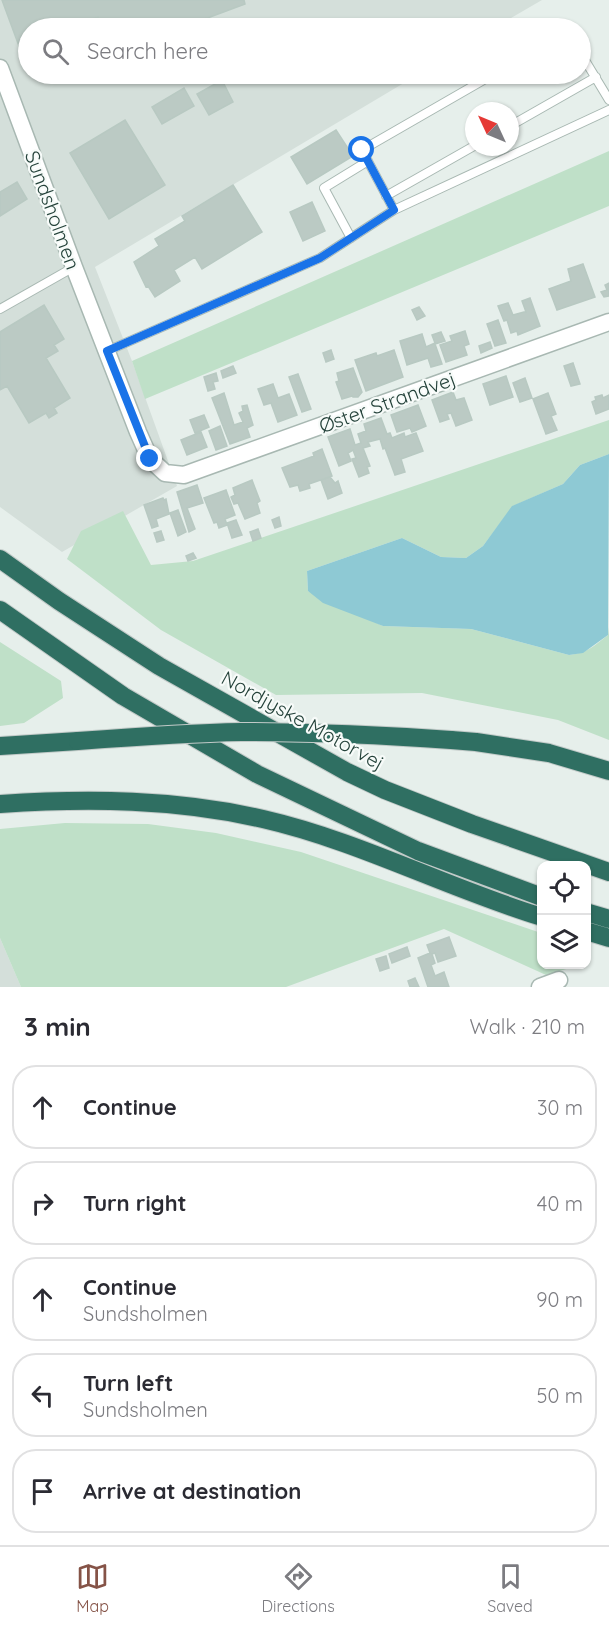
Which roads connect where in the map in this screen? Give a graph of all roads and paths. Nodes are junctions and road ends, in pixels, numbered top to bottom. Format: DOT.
graph roads {
  1 [pos="0,68"];
  2 [pos="591,69"];
  3 [pos="596,77"];
  4 [pos="591,80"];
  5 [pos="477,84"];
  6 [pos="584,84"];
  7 [pos="609,100"];
  8 [pos="609,110"];
  9 [pos="519,121"];
  10 [pos="465,151"];
  11 [pos="368,162"];
  12 [pos="386,196"];
  13 [pos="394,210"];
  14 [pos="351,238"];
  15 [pos="74,267"];
  16 [pos="0,309"];
  17 [pos="609,322"];
  18 [pos="107,351"];
  19 [pos="165,473"];
  20 [pos="0,558"];
  21 [pos="0,610"];
  22 [pos="0,746"];
  23 [pos="609,771"];
  24 [pos="0,804"];
  25 [pos="609,872"];
  26 [pos="537,895"];
  27 [pos="591,914"];
  28 [pos="537,916"];
  29 [pos="609,919"];
  30 [pos="591,933"];
  31 [pos="609,938"];
  32 [pos="559,980"];
  33 [pos="540,987"];
  1 -- 15 [label="street, Sundsholmen"];
  2 -- 3 [label="lane"];
  3 -- 4 [label="lane"];
  3 -- 7 [label="lane"];
  5 -- 11 [label="lane"];
  6 -- 9 [label="lane"];
  8 -- 13 [label="lane"];
  10 -- 12 [label="lane"];
  11 -- 12 [label="lane"];
  11 -- 14 [label="lane"];
  12 -- 13 [label="lane"];
  13 -- 14 [label="lane"];
  14 -- 18 [label="lane"];
  15 -- 16 [label="lane"];
  15 -- 18 [label="street, Sundsholmen"];
  17 -- 19 [label="street, Øster Strandvej"];
  18 -- 19 [label="street, Sundsholmen"];
  20 -- 25 [label="highway, Nordjyske Motorvej"];
  21 -- 26 [label="highway"];
  22 -- 23 [label="highway, bridge"];
  24 -- 28 [label="highway"];
  27 -- 29 [label="highway"];
  30 -- 31 [label="highway"];
  32 -- 33 [label="street"];
}
